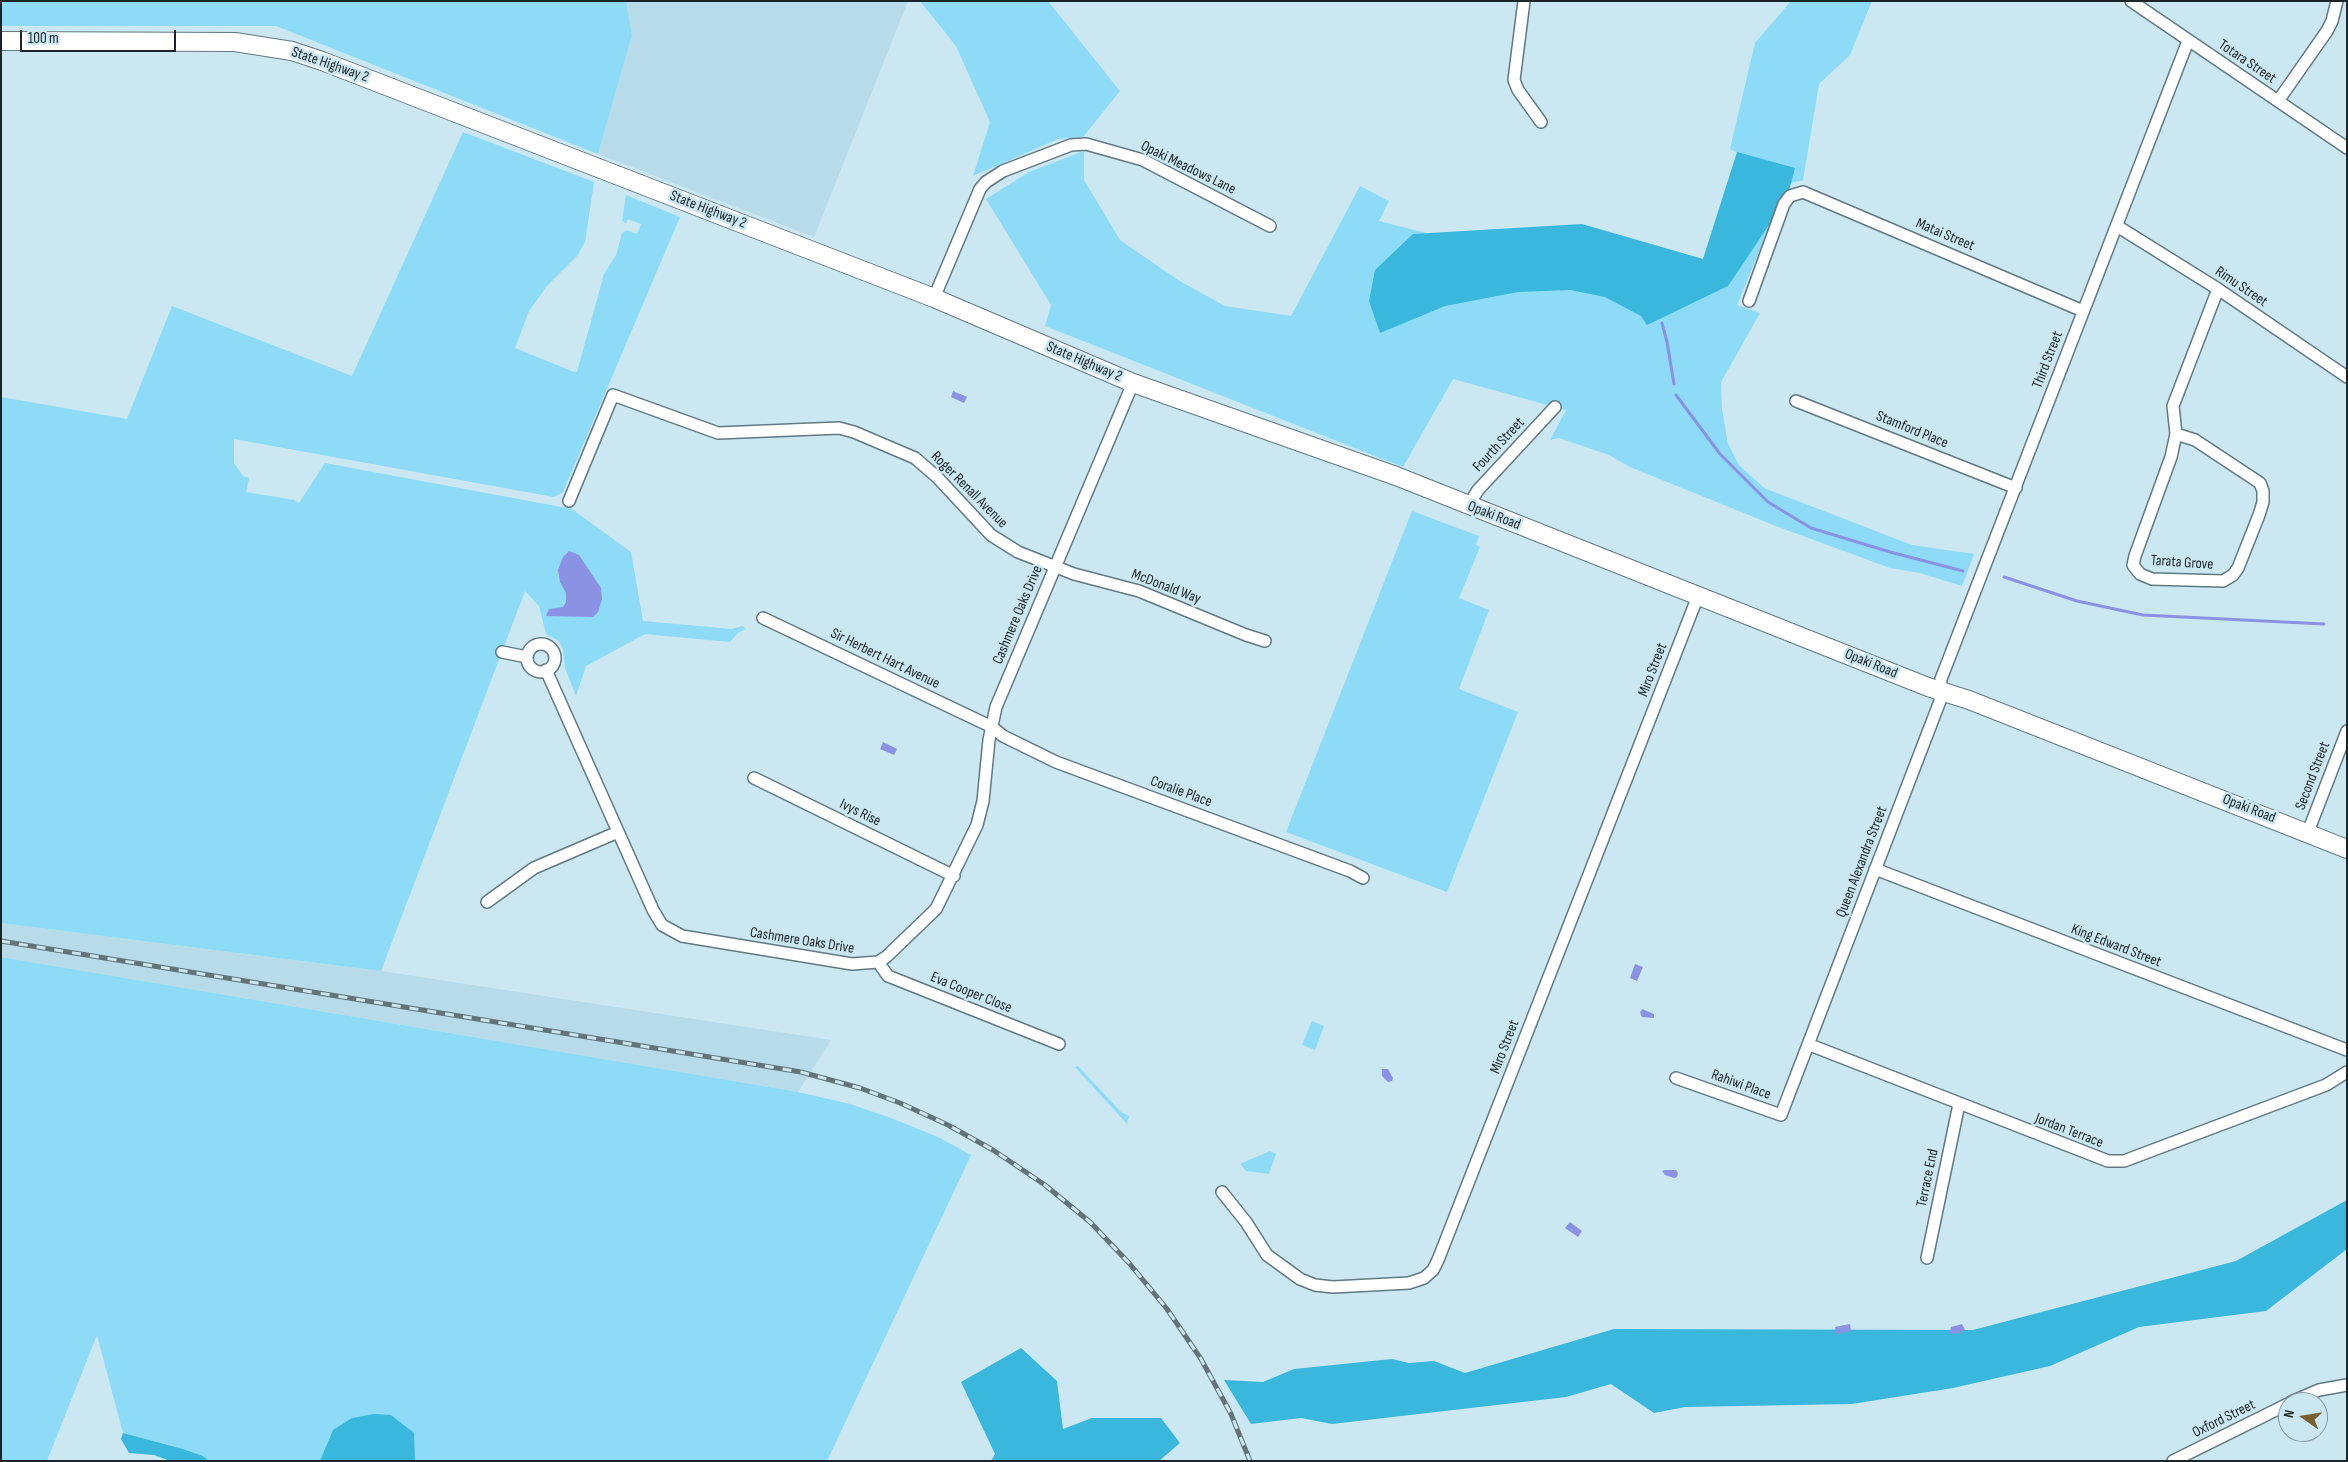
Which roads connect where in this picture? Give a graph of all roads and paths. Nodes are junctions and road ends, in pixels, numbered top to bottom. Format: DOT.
graph roads {
  1 [pos="1524,1"];
  2 [pos="2131,1"];
  3 [pos="2337,1"];
  4 [pos="1,41"];
  5 [pos="2188,41"];
  6 [pos="2278,101"];
  7 [pos="1541,122"];
  8 [pos="2347,148"];
  9 [pos="1270,226"];
  10 [pos="2117,226"];
  11 [pos="2218,289"];
  12 [pos="934,298"];
  13 [pos="1748,301"];
  14 [pos="2083,311"];
  15 [pos="2347,376"];
  16 [pos="1133,383"];
  17 [pos="1796,401"];
  18 [pos="1555,407"];
  19 [pos="2176,434"];
  20 [pos="1396,476"];
  21 [pos="2016,488"];
  22 [pos="570,501"];
  23 [pos="1468,506"];
  24 [pos="1054,568"];
  25 [pos="1698,596"];
  26 [pos="763,618"];
  27 [pos="1265,641"];
  28 [pos="502,652"];
  29 [pos="527,657"];
  30 [pos="546,670"];
  31 [pos="1940,691"];
  32 [pos="992,727"];
  33 [pos="2347,731"];
  34 [pos="754,778"];
  35 [pos="618,832"];
  36 [pos="2308,832"];
  37 [pos="2347,848"];
  38 [pos="1875,869"];
  39 [pos="954,876"];
  40 [pos="1363,878"];
  41 [pos="487,902"];
  42 [pos="878,962"];
  43 [pos="1059,1044"];
  44 [pos="1810,1045"];
  45 [pos="2347,1050"];
  46 [pos="2347,1072"];
  47 [pos="1676,1078"];
  48 [pos="1959,1104"];
  49 [pos="1222,1192"];
  50 [pos="1927,1258"];
  51 [pos="2347,1385"];
  52 [pos="2314,1392"];
  53 [pos="2278,1409"];
  54 [pos="2173,1461"];
  1 -- 7 [label="street"];
  2 -- 5 [label="street, Totara Street"];
  3 -- 6 [label="street"];
  4 -- 12 [label="highway, State Highway 2"];
  5 -- 6 [label="street, Totara Street"];
  5 -- 10 [label="street, Third Street"];
  6 -- 8 [label="street, Totara Street"];
  9 -- 12 [label="street, Opaki Meadows Lane"];
  10 -- 11 [label="street, Rimu Street"];
  10 -- 14 [label="street, Third Street"];
  11 -- 15 [label="street, Rimu Street"];
  11 -- 19 [label="street, Tarata Grove"];
  12 -- 16 [label="highway, State Highway 2"];
  13 -- 14 [label="street, Matai Street"];
  14 -- 21 [label="street, Third Street"];
  16 -- 20 [label="highway, State Highway 2"];
  16 -- 24 [label="street, Cashmere Oaks Drive"];
  17 -- 21 [label="street, Stamford Place"];
  18 -- 23 [label="street, Fourth Street"];
  19 -- 19 [label="street, Tarata Grove"];
  20 -- 23 [label="highway, Opaki Road"];
  21 -- 31 [label="street, Third Street"];
  22 -- 24 [label="street, Roger Renall Avenue"];
  23 -- 25 [label="highway, Opaki Road"];
  24 -- 27 [label="street, McDonald Way"];
  24 -- 32 [label="street, Cashmere Oaks Drive"];
  25 -- 31 [label="highway, Opaki Road"];
  25 -- 49 [label="street, Miro Street"];
  26 -- 32 [label="street, Sir Herbert Hart Avenue"];
  28 -- 29 [label="street"];
  29 -- 30 [label="street"];
  29 -- 30 [label="street"];
  30 -- 35 [label="street, Cashmere Oaks Drive"];
  31 -- 36 [label="highway, Opaki Road"];
  31 -- 38 [label="street, Queen Alexandra Street"];
  32 -- 39 [label="street, Cashmere Oaks Drive"];
  32 -- 40 [label="street, Coralie Place"];
  33 -- 36 [label="street, Second Street"];
  34 -- 39 [label="street, Ivys Rise"];
  35 -- 41 [label="street"];
  35 -- 42 [label="street, Cashmere Oaks Drive"];
  36 -- 37 [label="highway, Opaki Road"];
  38 -- 44 [label="street, Queen Alexandra Street"];
  38 -- 45 [label="street, King Edward Street"];
  39 -- 42 [label="street, Cashmere Oaks Drive"];
  42 -- 43 [label="street, Eva Cooper Close"];
  44 -- 47 [label="street, Rahiwi Place"];
  44 -- 48 [label="street, Jordan Terrace"];
  46 -- 48 [label="street, Jordan Terrace"];
  48 -- 50 [label="street, Terrace End"];
  51 -- 52 [label="street"];
  53 -- 54 [label="street, Oxford Street"];
}
